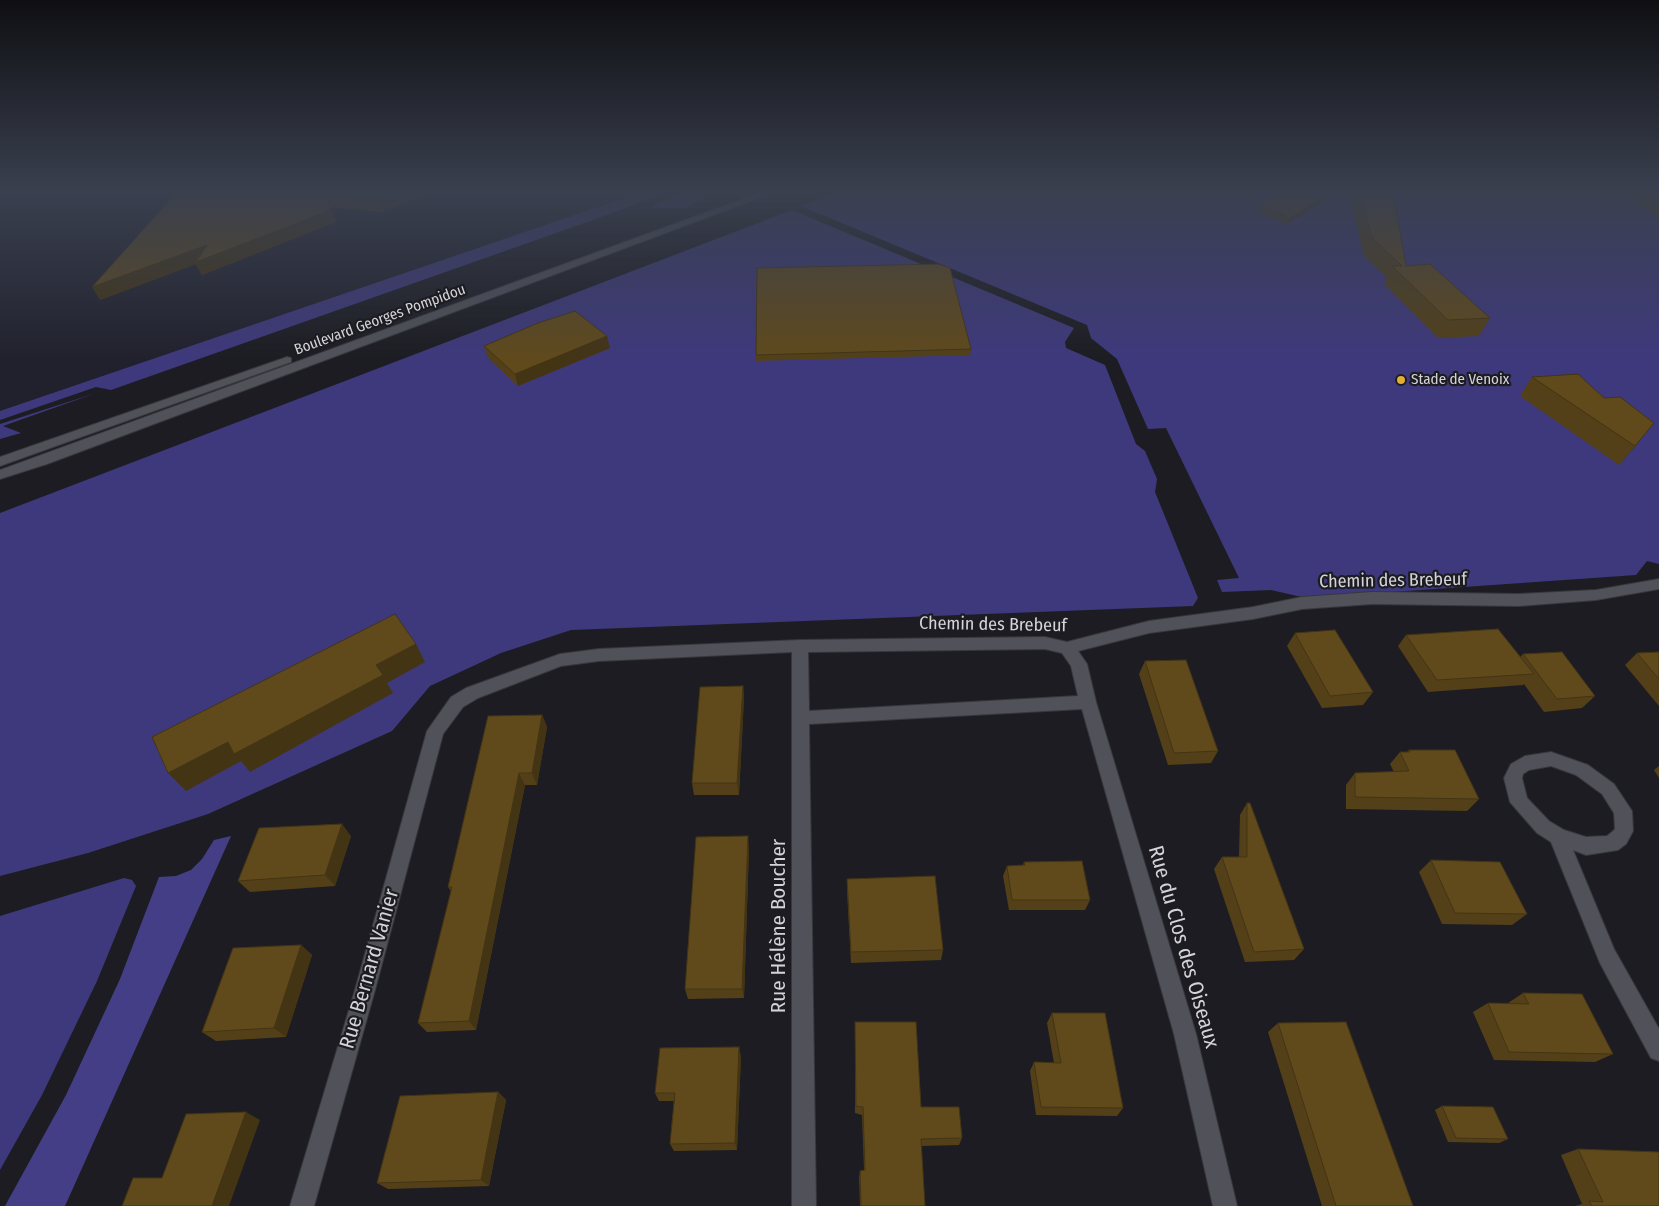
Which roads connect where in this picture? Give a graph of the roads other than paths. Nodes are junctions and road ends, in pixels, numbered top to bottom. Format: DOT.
graph roads {
  1 [pos="590,248"];
  2 [pos="618,248"];
  3 [pos="0,462"];
  4 [pos="0,475"];
  5 [pos="1659,584"];
  6 [pos="800,646"];
  7 [pos="1067,648"];
  8 [pos="1088,702"];
  9 [pos="802,718"];
  10 [pos="435,731"];
  11 [pos="1558,836"];
  12 [pos="1659,1050"];
  13 [pos="302,1206"];
  14 [pos="804,1206"];
  15 [pos="1225,1206"];
  1 -- 3 [label="street, Boulevard Georges Pompidou"];
  2 -- 4 [label="street, Boulevard Georges Pompidou"];
  5 -- 7 [label="street, Chemin des Brebeuf"];
  6 -- 7 [label="street, Chemin des Brebeuf"];
  6 -- 9 [label="street, Rue Hélène Boucher"];
  6 -- 10 [label="street, Chemin des Brebeuf"];
  7 -- 8 [label="street, Rue du Clos des Oiseaux"];
  8 -- 9 [label="street"];
  8 -- 15 [label="street, Rue du Clos des Oiseaux"];
  9 -- 14 [label="street, Rue Hélène Boucher"];
  10 -- 13 [label="street, Rue Bernard Vanier"];
  11 -- 11 [label="street"];
  11 -- 12 [label="street"];
}
